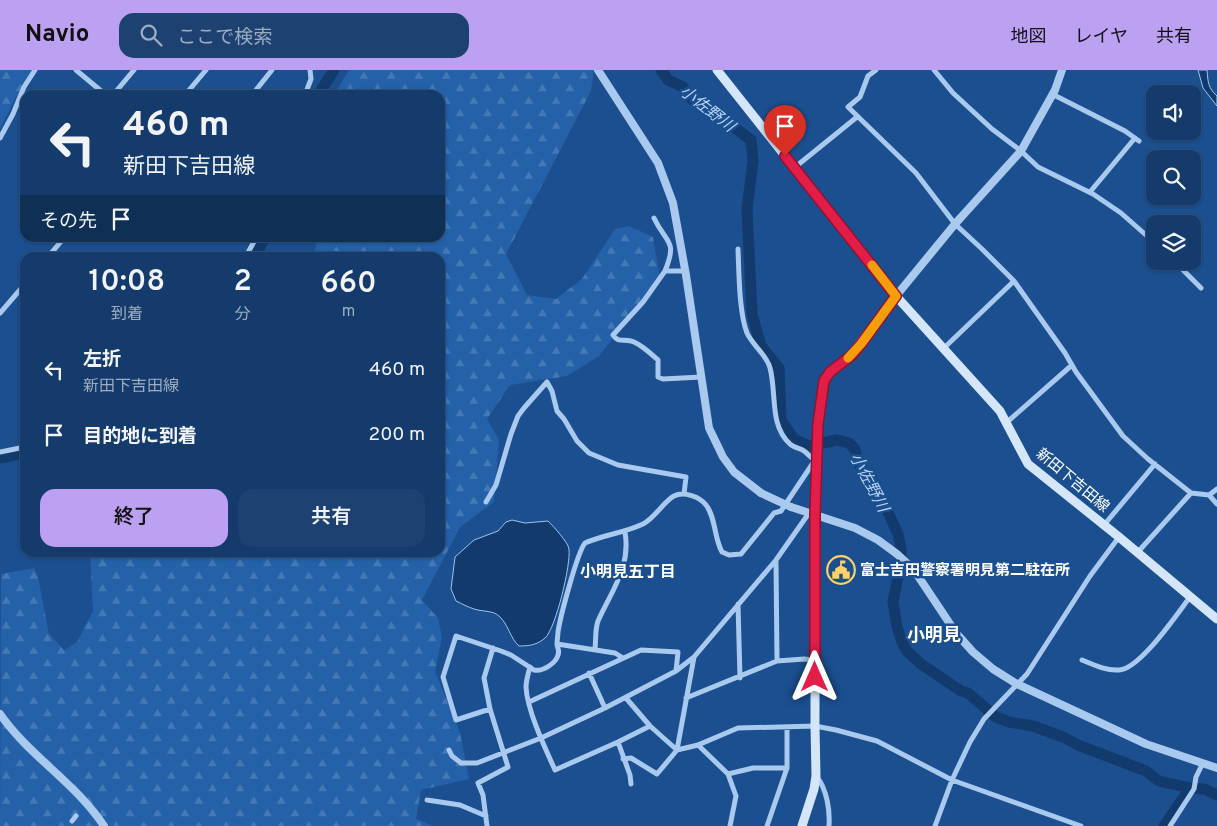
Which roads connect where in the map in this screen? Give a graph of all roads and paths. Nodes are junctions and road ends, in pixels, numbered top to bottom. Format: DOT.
graph roads {
  1 [pos="35,70"];
  2 [pos="76,70"];
  3 [pos="134,70"];
  4 [pos="206,70"];
  5 [pos="272,70"];
  6 [pos="310,70"];
  7 [pos="598,70"];
  8 [pos="717,70"];
  9 [pos="876,70"];
  10 [pos="934,70"];
  11 [pos="1062,70"];
  12 [pos="23,90"];
  13 [pos="100,90"];
  14 [pos="117,90"];
  15 [pos="189,90"];
  16 [pos="256,90"];
  17 [pos="307,90"];
  18 [pos="1052,94"];
  19 [pos="20,97"];
  20 [pos="857,116"];
  21 [pos="0,138"];
  22 [pos="1021,152"];
  23 [pos="794,168"];
  24 [pos="1090,192"];
  25 [pos="654,218"];
  26 [pos="955,224"];
  27 [pos="1146,235"];
  28 [pos="61,242"];
  29 [pos="738,249"];
  30 [pos="52,252"];
  31 [pos="1183,270"];
  32 [pos="665,271"];
  33 [pos="686,271"];
  34 [pos="1014,281"];
  35 [pos="1201,288"];
  36 [pos="20,290"];
  37 [pos="896,296"];
  38 [pos="0,313"];
  39 [pos="944,348"];
  40 [pos="1072,365"];
  41 [pos="701,377"];
  42 [pos="1006,423"];
  43 [pos="20,447"];
  44 [pos="0,452"];
  45 [pos="817,458"];
  46 [pos="1155,464"];
  47 [pos="1217,489"];
  48 [pos="1191,493"];
  49 [pos="684,494"];
  50 [pos="1210,495"];
  51 [pos="486,502"];
  52 [pos="1217,504"];
  53 [pos="812,514"];
  54 [pos="1104,525"];
  55 [pos="625,532"];
  56 [pos="1119,537"];
  57 [pos="1137,552"];
  58 [pos="776,560"];
  59 [pos="1190,597"];
  60 [pos="738,604"];
  61 [pos="1217,619"];
  62 [pos="557,644"];
  63 [pos="492,648"];
  64 [pos="594,649"];
  65 [pos="694,656"];
  66 [pos="623,658"];
  67 [pos="815,660"];
  68 [pos="1082,660"];
  69 [pos="777,662"];
  70 [pos="530,668"];
  71 [pos="676,671"];
  72 [pos="589,673"];
  73 [pos="740,678"];
  74 [pos="1017,684"];
  75 [pos="626,698"];
  76 [pos="686,698"];
  77 [pos="529,702"];
  78 [pos="605,708"];
  79 [pos="490,709"];
  80 [pos="0,714"];
  81 [pos="650,726"];
  82 [pos="815,726"];
  83 [pos="787,727"];
  84 [pos="541,738"];
  85 [pos="618,742"];
  86 [pos="698,746"];
  87 [pos="448,750"];
  88 [pos="678,750"];
  89 [pos="504,752"];
  90 [pos="623,759"];
  91 [pos="1203,763"];
  92 [pos="787,768"];
  93 [pos="1217,768"];
  94 [pos="728,774"];
  95 [pos="816,776"];
  96 [pos="952,780"];
  97 [pos="631,784"];
  98 [pos="427,800"];
  99 [pos="76,816"];
  100 [pos="486,816"];
  101 [pos="72,821"];
  102 [pos="104,826"];
  103 [pos="487,826"];
  104 [pos="730,826"];
  105 [pos="767,826"];
  106 [pos="802,826"];
  107 [pos="829,826"];
  108 [pos="935,826"];
  109 [pos="1081,826"];
  110 [pos="1170,826"];
  1 -- 12 [label="street"];
  2 -- 13 [label="street"];
  3 -- 14 [label="street"];
  4 -- 15 [label="street"];
  5 -- 16 [label="street"];
  6 -- 17 [label="street"];
  7 -- 33 [label="street"];
  8 -- 23 [label="main road, 新田下吉田線"];
  9 -- 20 [label="street"];
  10 -- 22 [label="street"];
  11 -- 18 [label="street"];
  18 -- 22 [label="street"];
  18 -- 24 [label="street"];
  19 -- 21 [label="street"];
  20 -- 23 [label="street"];
  20 -- 26 [label="street"];
  22 -- 24 [label="street"];
  22 -- 26 [label="street"];
  23 -- 37 [label="main road, 新田下吉田線"];
  24 -- 27 [label="street"];
  25 -- 32 [label="street"];
  26 -- 34 [label="street"];
  26 -- 37 [label="street"];
  28 -- 30 [label="street"];
  29 -- 45 [label="street"];
  31 -- 35 [label="street"];
  32 -- 33 [label="street"];
  32 -- 41 [label="street"];
  33 -- 41 [label="street"];
  34 -- 39 [label="street"];
  34 -- 40 [label="street"];
  36 -- 38 [label="street"];
  37 -- 39 [label="main road, 新田下吉田線"];
  37 -- 45 [label="main road"];
  39 -- 42 [label="main road, 新田下吉田線"];
  40 -- 42 [label="street"];
  40 -- 46 [label="street"];
  41 -- 53 [label="street, bridge"];
  42 -- 54 [label="main road, 新田下吉田線"];
  43 -- 44 [label="street"];
  45 -- 49 [label="street"];
  45 -- 53 [label="main road"];
  46 -- 48 [label="street"];
  46 -- 54 [label="street"];
  47 -- 50 [label="street"];
  48 -- 50 [label="street"];
  48 -- 57 [label="street"];
  49 -- 51 [label="street"];
  49 -- 55 [label="street"];
  50 -- 52 [label="street"];
  53 -- 58 [label="street"];
  53 -- 67 [label="main road"];
  53 -- 74 [label="street"];
  54 -- 56 [label="main road, 新田下吉田線"];
  55 -- 62 [label="street"];
  55 -- 64 [label="street"];
  56 -- 57 [label="main road, 新田下吉田線"];
  56 -- 74 [label="street"];
  57 -- 59 [label="main road, 新田下吉田線"];
  58 -- 60 [label="street"];
  58 -- 69 [label="street"];
  59 -- 61 [label="main road, 新田下吉田線"];
  59 -- 68 [label="street"];
  60 -- 65 [label="street"];
  60 -- 73 [label="street"];
  62 -- 64 [label="street"];
  62 -- 70 [label="street"];
  63 -- 70 [label="street"];
  63 -- 79 [label="street"];
  63 -- 79 [label="street"];
  64 -- 66 [label="street"];
  65 -- 71 [label="street"];
  65 -- 76 [label="street"];
  66 -- 71 [label="street"];
  66 -- 72 [label="street"];
  67 -- 69 [label="street"];
  67 -- 82 [label="main road"];
  69 -- 73 [label="street"];
  70 -- 77 [label="street"];
  71 -- 75 [label="street"];
  72 -- 77 [label="street"];
  72 -- 78 [label="street"];
  73 -- 76 [label="street"];
  74 -- 91 [label="street"];
  74 -- 96 [label="street"];
  75 -- 78 [label="street"];
  75 -- 81 [label="street"];
  76 -- 88 [label="street"];
  77 -- 84 [label="street"];
  78 -- 84 [label="street"];
  79 -- 89 [label="street"];
  80 -- 102 [label="street"];
  81 -- 85 [label="street"];
  81 -- 88 [label="street"];
  82 -- 83 [label="street"];
  82 -- 95 [label="main road"];
  82 -- 96 [label="street"];
  83 -- 86 [label="street"];
  83 -- 92 [label="street"];
  84 -- 85 [label="street"];
  84 -- 89 [label="street"];
  85 -- 90 [label="street"];
  86 -- 88 [label="street"];
  86 -- 94 [label="street"];
  87 -- 89 [label="street"];
  88 -- 90 [label="street"];
  89 -- 100 [label="street"];
  90 -- 97 [label="street"];
  91 -- 93 [label="street"];
  91 -- 110 [label="street"];
  92 -- 94 [label="street"];
  92 -- 105 [label="street"];
  94 -- 104 [label="street"];
  95 -- 106 [label="main road"];
  95 -- 107 [label="street"];
  96 -- 108 [label="street"];
  96 -- 109 [label="street"];
  98 -- 100 [label="street"];
  99 -- 101 [label="street"];
  100 -- 103 [label="street"];
}
